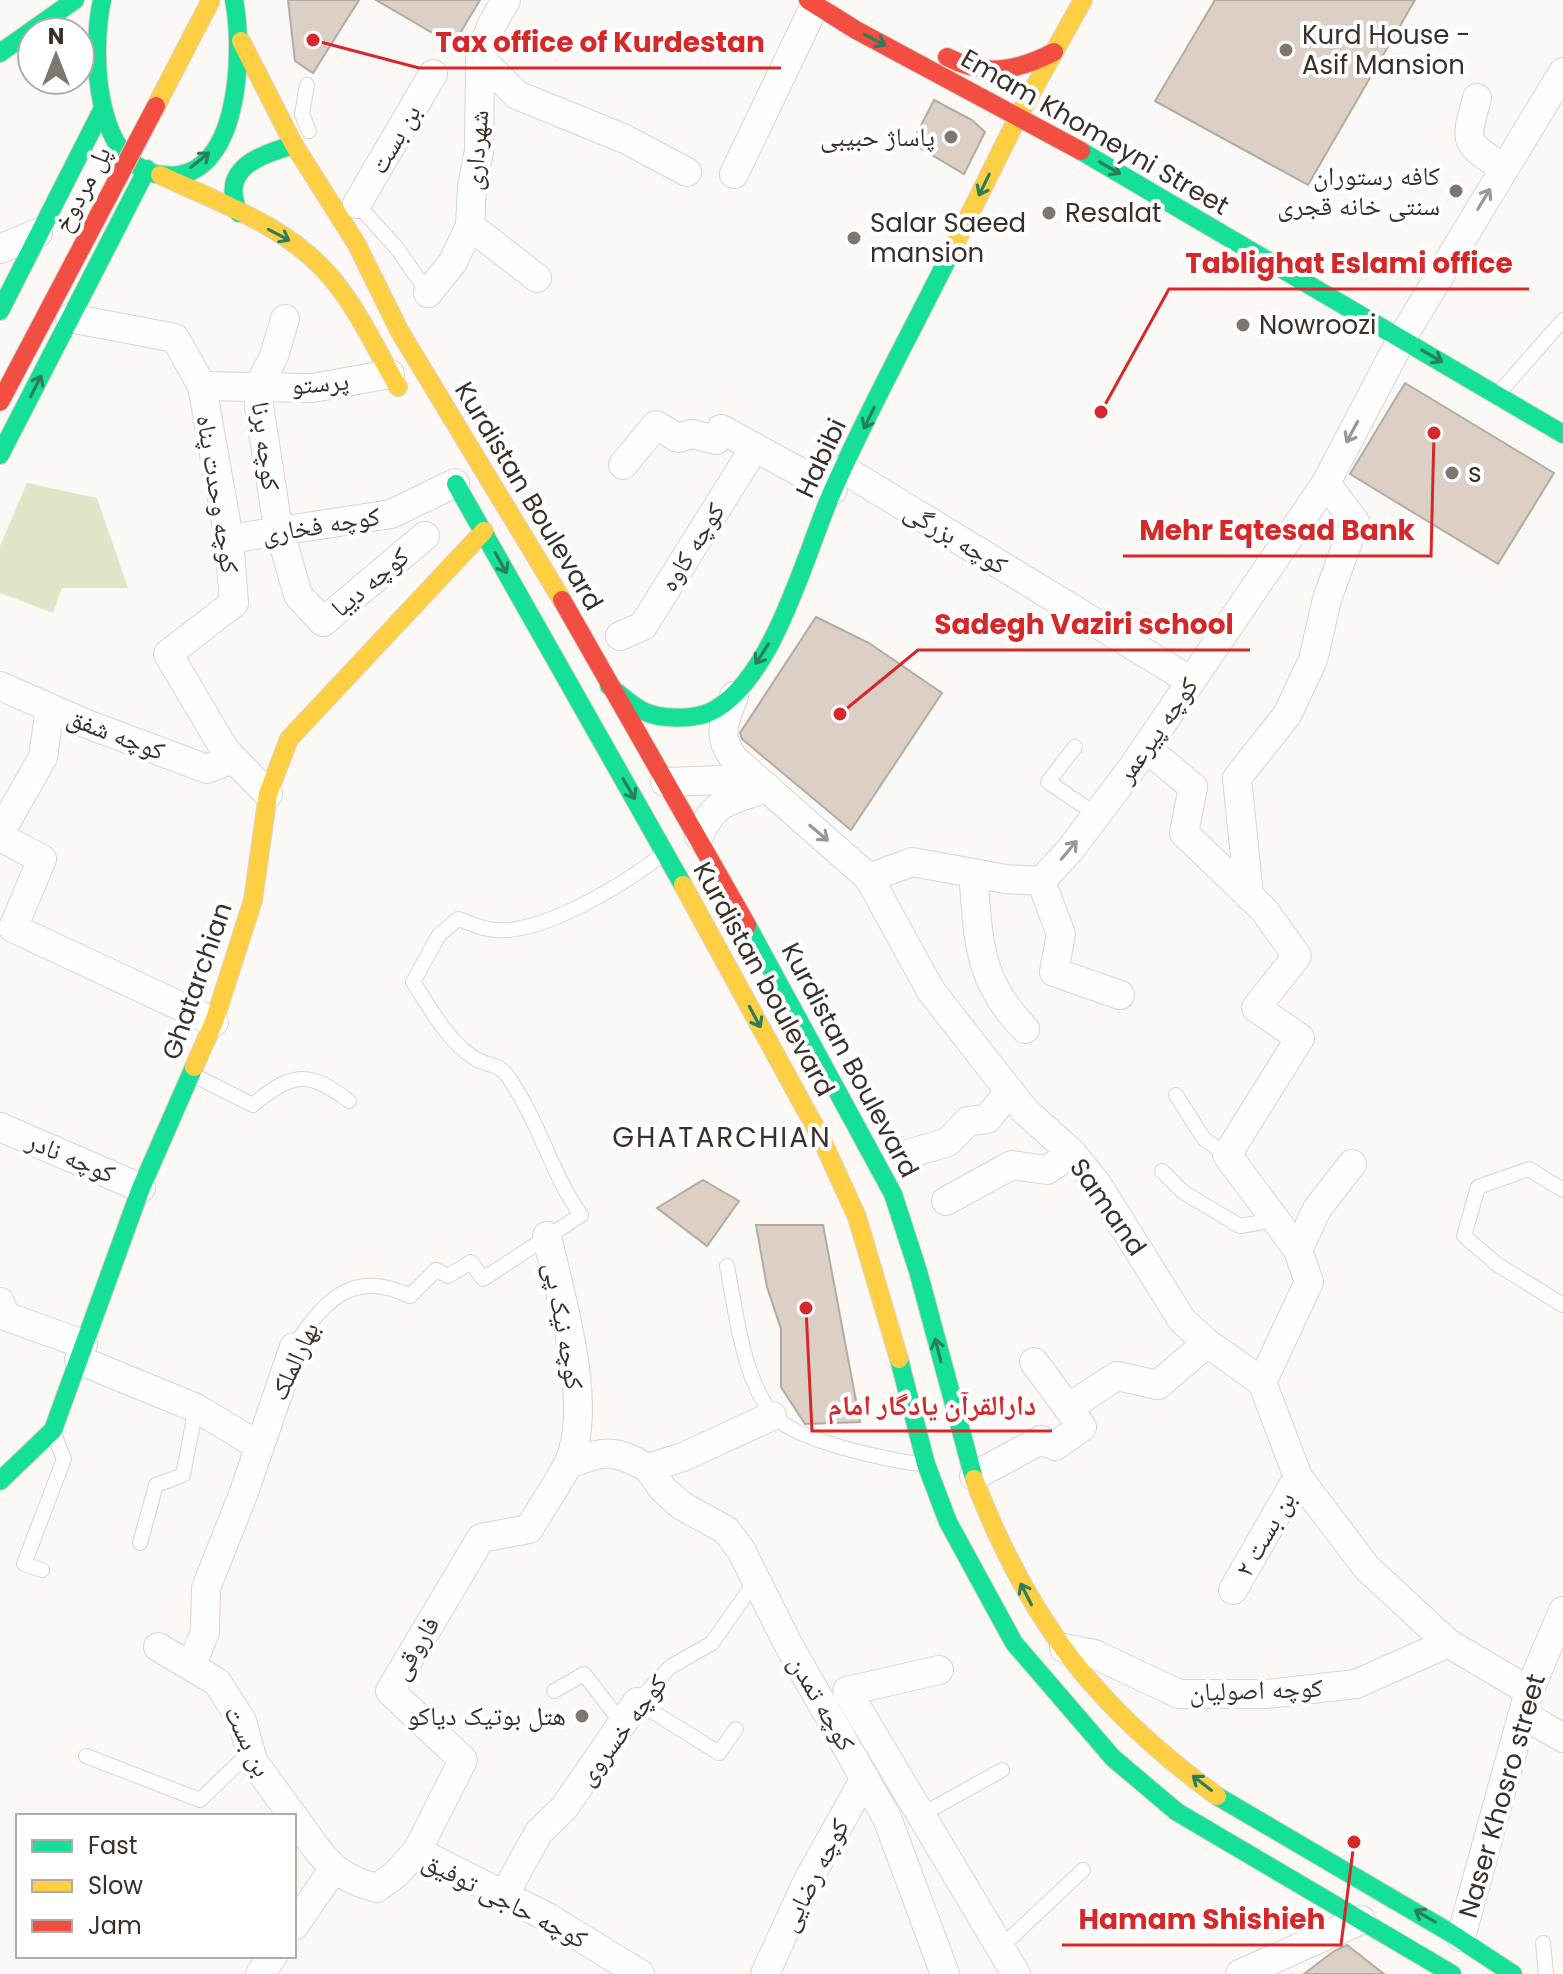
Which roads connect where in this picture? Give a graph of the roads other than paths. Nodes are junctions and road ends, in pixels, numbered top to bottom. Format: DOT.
graph roads {
  1 [pos="75,0"];
  2 [pos="102,0"];
  3 [pos="211,0"];
  4 [pos="506,0"];
  5 [pos="1083,0"];
  6 [pos="811,2"];
  7 [pos="240,6"];
  8 [pos="55,16"];
  9 [pos="241,41"];
  10 [pos="933,48"];
  11 [pos="1054,52"];
  12 [pos="480,58"];
  13 [pos="1563,72"];
  14 [pos="433,74"];
  15 [pos="307,85"];
  16 [pos="1477,98"];
  17 [pos="80,104"];
  18 [pos="103,108"];
  19 [pos="1019,115"];
  20 [pos="294,145"];
  21 [pos="314,147"];
  22 [pos="81,150"];
  23 [pos="1502,167"];
  24 [pos="153,172"];
  25 [pos="687,172"];
  26 [pos="734,174"];
  27 [pos="353,199"];
  28 [pos="239,213"];
  29 [pos="470,226"];
  30 [pos="38,233"];
  31 [pos="0,249"];
  32 [pos="537,278"];
  33 [pos="428,293"];
  34 [pos="0,311"];
  35 [pos="70,318"];
  36 [pos="285,319"];
  37 [pos="1563,320"];
  38 [pos="1402,338"];
  39 [pos="390,374"];
  40 [pos="202,386"];
  41 [pos="259,386"];
  42 [pos="1498,394"];
  43 [pos="406,401"];
  44 [pos="0,402"];
  45 [pos="1563,434"];
  46 [pos="755,447"];
  47 [pos="0,455"];
  48 [pos="623,465"];
  49 [pos="451,476"];
  50 [pos="838,479"];
  51 [pos="1326,483"];
  52 [pos="411,505"];
  53 [pos="279,529"];
  54 [pos="484,531"];
  55 [pos="425,536"];
  56 [pos="229,539"];
  57 [pos="446,570"];
  58 [pos="620,636"];
  59 [pos="1191,681"];
  60 [pos="0,686"];
  61 [pos="609,686"];
  62 [pos="734,696"];
  63 [pos="50,708"];
  64 [pos="1075,747"];
  65 [pos="1146,748"];
  66 [pos="233,759"];
  67 [pos="665,782"];
  68 [pos="769,788"];
  69 [pos="268,794"];
  70 [pos="1097,815"];
  71 [pos="0,835"];
  72 [pos="699,836"];
  73 [pos="665,852"];
  74 [pos="973,873"];
  75 [pos="869,878"];
  76 [pos="1041,881"];
  77 [pos="1249,896"];
  78 [pos="6,929"];
  79 [pos="1120,995"];
  80 [pos="214,1022"];
  81 [pos="1025,1029"];
  82 [pos="193,1075"];
  83 [pos="1010,1091"];
  84 [pos="1176,1095"];
  85 [pos="349,1101"];
  86 [pos="0,1127"];
  87 [pos="1072,1153"];
  88 [pos="905,1155"];
  89 [pos="1227,1155"];
  90 [pos="1352,1164"];
  91 [pos="1162,1171"];
  92 [pos="141,1188"];
  93 [pos="1563,1190"];
  94 [pos="946,1201"];
  95 [pos="1276,1220"];
  96 [pos="547,1236"];
  97 [pos="1298,1250"];
  98 [pos="727,1266"];
  99 [pos="0,1302"];
  100 [pos="1563,1305"];
  101 [pos="1207,1343"];
  102 [pos="294,1347"];
  103 [pos="81,1352"];
  104 [pos="1034,1362"];
  105 [pos="1262,1382"];
  106 [pos="196,1408"];
  107 [pos="772,1416"];
  108 [pos="1075,1418"];
  109 [pos="53,1430"];
  110 [pos="259,1446"];
  111 [pos="568,1464"];
  112 [pos="926,1464"];
  113 [pos="648,1468"];
  114 [pos="3,1473"];
  115 [pos="974,1476"];
  116 [pos="1298,1477"];
  117 [pos="140,1543"];
  118 [pos="42,1570"];
  119 [pos="757,1579"];
  120 [pos="1233,1590"];
  121 [pos="1563,1611"];
  122 [pos="1448,1643"];
  123 [pos="158,1647"];
  124 [pos="1064,1648"];
  125 [pos="191,1666"];
  126 [pos="939,1670"];
  127 [pos="554,1691"];
  128 [pos="1526,1703"];
  129 [pos="629,1712"];
  130 [pos="736,1729"];
  131 [pos="1563,1738"];
  132 [pos="250,1752"];
  133 [pos="86,1756"];
  134 [pos="1002,1770"];
  135 [pos="865,1778"];
  136 [pos="292,1814"];
  137 [pos="921,1815"];
  138 [pos="296,1820"];
  139 [pos="417,1851"];
  140 [pos="333,1870"];
  141 [pos="1083,1870"];
  142 [pos="504,1895"];
  143 [pos="1361,1920"];
  144 [pos="296,1923"];
  145 [pos="1461,1937"];
  146 [pos="1543,1943"];
  147 [pos="1000,1948"];
  148 [pos="640,1974"];
  149 [pos="765,1974"];
  150 [pos="945,1974"];
  151 [pos="1016,1974"];
  152 [pos="1240,1974"];
  153 [pos="1452,1974"];
  154 [pos="1513,1974"];
  155 [pos="1546,1974"];
  1 -- 8 [label="main road"];
  2 -- 18 [label="main road"];
  3 -- 44 [label="main road, پل مردوخ, bridge"];
  4 -- 12 [label="street, شهرداری"];
  5 -- 11 [label="main road, Habibi"];
  6 -- 19 [label="main road, Emam Khomeyni Street, one-way"];
  6 -- 26 [label="street"];
  7 -- 9 [label="main road"];
  9 -- 20 [label="main road, Kurdistan Boulevard"];
  24 -- 9 [label="main road, one-way"];
  10 -- 11 [label="main road, Emam Khomeyni Street"];
  11 -- 19 [label="main road, Habibi"];
  12 -- 25 [label="street"];
  12 -- 29 [label="street, شهرداری"];
  13 -- 23 [label="street, کوچه پیرعمر"];
  14 -- 27 [label="street, بن بست"];
  15 -- 21 [label="lane"];
  16 -- 23 [label="street"];
  17 -- 22 [label="main road"];
  18 -- 22 [label="main road"];
  18 -- 24 [label="main road"];
  19 -- 38 [label="main road, Emam Khomeyni Street, one-way"];
  19 -- 50 [label="main road, Habibi, one-way"];
  20 -- 28 [label="main road"];
  20 -- 61 [label="main road, Kurdistan Boulevard"];
  22 -- 30 [label="main road"];
  38 -- 23 [label="street, کوچه پیرعمر, one-way"];
  24 -- 28 [label="main road"];
  24 -- 35 [label="main road"];
  27 -- 33 [label="lane"];
  28 -- 39 [label="main road, one-way"];
  29 -- 32 [label="street"];
  29 -- 33 [label="street, شهرداری"];
  30 -- 31 [label="street"];
  30 -- 34 [label="main road"];
  35 -- 40 [label="street, کوچه وحدت پناه"];
  47 -- 35 [label="main road, one-way"];
  36 -- 41 [label="street, کوچه برنا"];
  37 -- 42 [label="lane"];
  38 -- 42 [label="main road, Emam Khomeyni Street, one-way"];
  38 -- 51 [label="street, کوچه پیرعمر, one-way"];
  39 -- 41 [label="street, پرستو"];
  39 -- 43 [label="main road"];
  40 -- 41 [label="street, پرستو"];
  40 -- 56 [label="street, کوچه وحدت پناه"];
  41 -- 53 [label="street, کوچه برنا"];
  42 -- 45 [label="main road, Emam Khomeyni Street"];
  46 -- 48 [label="street, کوچه بزرگی"];
  46 -- 50 [label="street, کوچه بزرگی"];
  46 -- 58 [label="street, کوچه کاوه"];
  49 -- 52 [label="street, کوچه فخاری"];
  49 -- 54 [label="main road, Kurdistan boulevard"];
  50 -- 59 [label="street, کوچه بزرگی"];
  50 -- 62 [label="main road, Habibi, one-way"];
  51 -- 59 [label="street, کوچه پیرعمر"];
  51 -- 77 [label="street"];
  52 -- 53 [label="street, کوچه فخاری"];
  52 -- 55 [label="street"];
  53 -- 55 [label="street, کوچه دیبا"];
  53 -- 56 [label="street, کوچه فخاری"];
  54 -- 57 [label="main road, Ghatarchian"];
  54 -- 73 [label="main road, Kurdistan boulevard, one-way"];
  55 -- 57 [label="street"];
  56 -- 66 [label="street, کوچه وحدت پناه"];
  57 -- 69 [label="main road, Ghatarchian"];
  59 -- 65 [label="street, کوچه پیرعمر"];
  60 -- 63 [label="street, کوچه شفق"];
  61 -- 62 [label="main road, Habibi"];
  61 -- 67 [label="main road, Kurdistan Boulevard"];
  62 -- 68 [label="street, Samand"];
  63 -- 66 [label="street, کوچه شفق"];
  63 -- 71 [label="street"];
  64 -- 70 [label="lane"];
  65 -- 70 [label="street, کوچه پیرعمر"];
  65 -- 77 [label="street"];
  66 -- 69 [label="street, کوچه وحدت پناه"];
  67 -- 68 [label="street"];
  67 -- 72 [label="main road, Kurdistan Boulevard"];
  68 -- 72 [label="street"];
  68 -- 75 [label="street, Samand, one-way"];
  69 -- 80 [label="main road, Ghatarchian"];
  76 -- 70 [label="street, کوچه پیرعمر, one-way"];
  71 -- 78 [label="street"];
  115 -- 72 [label="main road, Kurdistan Boulevard, one-way"];
  73 -- 96 [label="lane, بهارالملک"];
  73 -- 112 [label="main road, Kurdistan boulevard, one-way"];
  74 -- 75 [label="street"];
  74 -- 76 [label="street"];
  74 -- 81 [label="street"];
  75 -- 83 [label="street, Samand"];
  76 -- 79 [label="street"];
  77 -- 89 [label="street"];
  78 -- 80 [label="street"];
  80 -- 82 [label="main road, Ghatarchian"];
  82 -- 85 [label="lane"];
  82 -- 92 [label="main road, Ghatarchian"];
  83 -- 87 [label="street, Samand"];
  83 -- 88 [label="street"];
  84 -- 89 [label="lane"];
  86 -- 92 [label="street, کوچه نادر"];
  87 -- 94 [label="street"];
  87 -- 101 [label="street, Samand"];
  89 -- 95 [label="street"];
  90 -- 97 [label="street"];
  91 -- 95 [label="lane"];
  92 -- 103 [label="main road, Ghatarchian"];
  93 -- 100 [label="lane"];
  95 -- 97 [label="street"];
  96 -- 102 [label="lane, بهارالملک"];
  96 -- 111 [label="street, کوچه نیک پی"];
  97 -- 105 [label="street"];
  98 -- 107 [label="lane"];
  99 -- 103 [label="street"];
  101 -- 105 [label="street, Samand"];
  101 -- 108 [label="street"];
  102 -- 110 [label="street, بهارالملک"];
  103 -- 106 [label="street"];
  103 -- 109 [label="main road, Ghatarchian"];
  104 -- 108 [label="street"];
  105 -- 116 [label="street"];
  106 -- 110 [label="street"];
  106 -- 117 [label="lane"];
  107 -- 112 [label="lane"];
  107 -- 113 [label="street"];
  108 -- 115 [label="street"];
  109 -- 114 [label="main road, Ghatarchian"];
  109 -- 118 [label="lane"];
  110 -- 125 [label="street, بهارالملک"];
  111 -- 113 [label="street"];
  111 -- 139 [label="street, فاروقی"];
  112 -- 143 [label="main road, Kurdistan boulevard"];
  113 -- 119 [label="street, کوچه تمدن"];
  124 -- 115 [label="main road, Kurdistan Boulevard, one-way"];
  116 -- 120 [label="street, بن بست ۲"];
  116 -- 122 [label="street"];
  119 -- 129 [label="lane, کوچه خسروی"];
  119 -- 135 [label="street, کوچه تمدن"];
  121 -- 128 [label="street, Naser Khosro street"];
  122 -- 124 [label="street, کوچه اصولیان"];
  122 -- 128 [label="street"];
  123 -- 125 [label="street, بن بست"];
  145 -- 124 [label="main road, Kurdistan Boulevard, one-way"];
  125 -- 132 [label="street, بن بست"];
  126 -- 137 [label="street, کوچه تمدن"];
  127 -- 129 [label="lane"];
  128 -- 131 [label="street"];
  128 -- 145 [label="street, Naser Khosro street"];
  129 -- 130 [label="lane"];
  129 -- 142 [label="street, کوچه خسروی"];
  132 -- 133 [label="lane"];
  132 -- 136 [label="street, بن بست"];
  134 -- 137 [label="lane"];
  135 -- 149 [label="street, کوچه رضایی"];
  135 -- 150 [label="street, کوچه تمدن"];
  137 -- 147 [label="street, کوچه تمدن"];
  138 -- 140 [label="street, بن بست"];
  139 -- 140 [label="street, کوچه حاجی توفیق"];
  139 -- 142 [label="street, کوچه حاجی توفیق"];
  140 -- 144 [label="street"];
  141 -- 147 [label="lane"];
  142 -- 148 [label="street, کوچه حاجی توفیق"];
  143 -- 152 [label="street"];
  143 -- 153 [label="main road, Kurdistan boulevard"];
  145 -- 154 [label="main road, Kurdistan Boulevard"];
  146 -- 155 [label="lane"];
  147 -- 151 [label="street, کوچه تمدن"];
}
